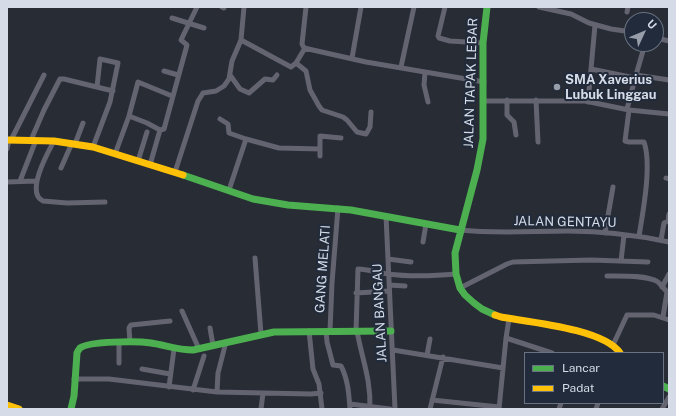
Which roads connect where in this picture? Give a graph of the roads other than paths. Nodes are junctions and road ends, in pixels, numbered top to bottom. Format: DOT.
graph roads {
  1 [pos="197,7"];
  2 [pos="244,7"];
  3 [pos="306,7"];
  4 [pos="361,7"];
  5 [pos="414,7"];
  6 [pos="445,7"];
  7 [pos="487,7"];
  8 [pos="539,7"];
  9 [pos="556,9"];
  10 [pos="172,18"];
  11 [pos="190,23"];
  12 [pos="595,25"];
  13 [pos="204,28"];
  14 [pos="624,31"];
  15 [pos="241,40"];
  16 [pos="483,44"];
  17 [pos="305,48"];
  18 [pos="642,52"];
  19 [pos="352,58"];
  20 [pos="296,64"];
  21 [pos="401,67"];
  22 [pos="591,69"];
  23 [pos="164,71"];
  24 [pos="425,72"];
  25 [pos="44,75"];
  26 [pos="178,75"];
  27 [pos="230,75"];
  28 [pos="277,75"];
  29 [pos="635,76"];
  30 [pos="669,80"];
  31 [pos="484,82"];
  32 [pos="97,87"];
  33 [pos="113,91"];
  34 [pos="172,96"];
  35 [pos="507,100"];
  36 [pos="536,100"];
  37 [pos="484,101"];
  38 [pos="428,102"];
  39 [pos="588,102"];
  40 [pos="628,110"];
  41 [pos="371,112"];
  42 [pos="669,114"];
  43 [pos="129,116"];
  44 [pos="220,119"];
  45 [pos="83,123"];
  46 [pos="160,130"];
  47 [pos="147,132"];
  48 [pos="516,135"];
  49 [pos="342,138"];
  50 [pos="246,139"];
  51 [pos="9,140"];
  52 [pos="33,140"];
  53 [pos="54,141"];
  54 [pos="538,142"];
  55 [pos="74,143"];
  56 [pos="92,147"];
  57 [pos="7,149"];
  58 [pos="320,149"];
  59 [pos="115,154"];
  60 [pos="320,156"];
  61 [pos="138,161"];
  62 [pos="150,165"];
  63 [pos="61,168"];
  64 [pos="175,172"];
  65 [pos="20,181"];
  66 [pos="36,181"];
  67 [pos="7,182"];
  68 [pos="613,187"];
  69 [pos="229,190"];
  70 [pos="105,202"];
  71 [pos="338,208"];
  72 [pos="669,214"];
  73 [pos="386,216"];
  74 [pos="426,224"];
  75 [pos="460,230"];
  76 [pos="605,233"];
  77 [pos="624,235"];
  78 [pos="639,236"];
  79 [pos="661,240"];
  80 [pos="423,242"];
  81 [pos="669,242"];
  82 [pos="255,258"];
  83 [pos="388,259"];
  84 [pos="621,261"];
  85 [pos="411,262"];
  86 [pos="648,262"];
  87 [pos="388,274"];
  88 [pos="456,274"];
  89 [pos="669,274"];
  90 [pos="607,276"];
  91 [pos="389,285"];
  92 [pos="406,286"];
  93 [pos="662,286"];
  94 [pos="460,288"];
  95 [pos="389,291"];
  96 [pos="356,293"];
  97 [pos="668,293"];
  98 [pos="182,310"];
  99 [pos="663,317"];
  100 [pos="509,319"];
  101 [pos="669,320"];
  102 [pos="170,321"];
  103 [pos="210,328"];
  104 [pos="309,331"];
  105 [pos="328,331"];
  106 [pos="357,331"];
  107 [pos="391,331"];
  108 [pos="261,334"];
  109 [pos="506,338"];
  110 [pos="430,339"];
  111 [pos="119,342"];
  112 [pos="130,342"];
  113 [pos="226,342"];
  114 [pos="213,345"];
  115 [pos="613,345"];
  116 [pos="174,348"];
  117 [pos="199,349"];
  118 [pos="393,350"];
  119 [pos="549,352"];
  120 [pos="619,352"];
  121 [pos="427,355"];
  122 [pos="204,356"];
  123 [pos="443,357"];
  124 [pos="119,363"];
  125 [pos="503,368"];
  126 [pos="142,369"];
  127 [pos="170,374"];
  128 [pos="74,379"];
  129 [pos="169,388"];
  130 [pos="193,390"];
  131 [pos="217,392"];
  132 [pos="263,393"];
  133 [pos="321,393"];
  134 [pos="669,396"];
  135 [pos="432,400"];
  136 [pos="7,405"];
  137 [pos="350,407"];
  138 [pos="370,408"];
  139 [pos="500,408"];
  140 [pos="19,409"];
  141 [pos="71,409"];
  142 [pos="261,409"];
  143 [pos="322,409"];
  144 [pos="390,409"];
  145 [pos="395,409"];
  146 [pos="430,409"];
  147 [pos="662,409"];
  1 -- 11 [label="street"];
  2 -- 15 [label="street"];
  3 -- 17 [label="street"];
  4 -- 19 [label="street"];
  5 -- 21 [label="street"];
  6 -- 16 [label="street"];
  7 -- 16 [label="main road, JALAN TAPAK LEBAR"];
  8 -- 9 [label="street"];
  9 -- 12 [label="street"];
  10 -- 11 [label="street"];
  11 -- 13 [label="street"];
  11 -- 26 [label="street"];
  12 -- 14 [label="street"];
  12 -- 22 [label="street"];
  15 -- 20 [label="street"];
  15 -- 27 [label="street"];
  16 -- 31 [label="main road, JALAN TAPAK LEBAR"];
  17 -- 19 [label="street"];
  17 -- 20 [label="street"];
  18 -- 29 [label="street"];
  19 -- 21 [label="street"];
  20 -- 41 [label="street"];
  21 -- 24 [label="street"];
  22 -- 29 [label="street"];
  22 -- 39 [label="street"];
  23 -- 26 [label="street"];
  24 -- 31 [label="street"];
  24 -- 38 [label="street"];
  25 -- 51 [label="street"];
  26 -- 34 [label="street"];
  27 -- 28 [label="street"];
  27 -- 64 [label="street"];
  29 -- 30 [label="street"];
  29 -- 40 [label="street"];
  31 -- 37 [label="main road, JALAN TAPAK LEBAR"];
  32 -- 33 [label="street"];
  32 -- 33 [label="street"];
  32 -- 52 [label="street"];
  33 -- 56 [label="street"];
  34 -- 43 [label="street"];
  34 -- 46 [label="street"];
  35 -- 36 [label="street"];
  35 -- 37 [label="street"];
  35 -- 48 [label="street"];
  36 -- 39 [label="street"];
  36 -- 54 [label="street"];
  37 -- 75 [label="main road, JALAN TAPAK LEBAR"];
  39 -- 40 [label="street"];
  40 -- 42 [label="street"];
  40 -- 78 [label="street"];
  43 -- 46 [label="street"];
  43 -- 59 [label="street"];
  44 -- 50 [label="street"];
  45 -- 55 [label="street"];
  46 -- 62 [label="street"];
  47 -- 61 [label="street"];
  49 -- 58 [label="street"];
  50 -- 58 [label="street"];
  50 -- 69 [label="street"];
  51 -- 52 [label="main road"];
  51 -- 57 [label="street"];
  52 -- 53 [label="main road"];
  52 -- 65 [label="street"];
  53 -- 55 [label="main road"];
  53 -- 66 [label="street"];
  55 -- 56 [label="main road"];
  55 -- 63 [label="street"];
  56 -- 59 [label="main road"];
  58 -- 60 [label="street"];
  59 -- 61 [label="main road"];
  61 -- 62 [label="main road"];
  62 -- 64 [label="main road"];
  64 -- 69 [label="main road"];
  65 -- 66 [label="street"];
  65 -- 67 [label="street"];
  66 -- 70 [label="street"];
  68 -- 76 [label="street"];
  69 -- 71 [label="main road"];
  71 -- 73 [label="main road"];
  71 -- 105 [label="street, GANG MELATI"];
  72 -- 79 [label="street"];
  73 -- 74 [label="main road"];
  73 -- 83 [label="street, JALAN BANGAU"];
  74 -- 75 [label="main road"];
  74 -- 80 [label="street"];
  75 -- 76 [label="street, JALAN GENTAYU"];
  75 -- 88 [label="main road, JALAN TAPAK LEBAR"];
  76 -- 77 [label="street, JALAN GENTAYU"];
  77 -- 78 [label="street, JALAN GENTAYU"];
  77 -- 84 [label="street"];
  78 -- 79 [label="street, JALAN GENTAYU"];
  79 -- 81 [label="street, JALAN GENTAYU"];
  82 -- 108 [label="street"];
  83 -- 85 [label="street"];
  83 -- 87 [label="street, JALAN BANGAU"];
  84 -- 86 [label="street"];
  84 -- 94 [label="street"];
  87 -- 88 [label="street"];
  87 -- 91 [label="street, JALAN BANGAU"];
  87 -- 96 [label="street"];
  88 -- 94 [label="main road, JALAN TAPAK LEBAR"];
  89 -- 93 [label="street"];
  90 -- 93 [label="street"];
  91 -- 92 [label="street"];
  91 -- 95 [label="street, JALAN BANGAU"];
  93 -- 97 [label="street"];
  94 -- 100 [label="main road"];
  95 -- 96 [label="street"];
  95 -- 107 [label="street, JALAN BANGAU"];
  96 -- 106 [label="street"];
  97 -- 99 [label="street"];
  98 -- 117 [label="street"];
  99 -- 101 [label="street"];
  99 -- 115 [label="street"];
  100 -- 109 [label="street"];
  100 -- 115 [label="main road"];
  102 -- 112 [label="street"];
  103 -- 114 [label="street"];
  104 -- 105 [label="main road"];
  104 -- 108 [label="main road"];
  104 -- 133 [label="street"];
  105 -- 106 [label="main road"];
  105 -- 137 [label="street, GANG MELATI"];
  106 -- 107 [label="main road"];
  106 -- 138 [label="street"];
  107 -- 118 [label="street, JALAN BANGAU"];
  108 -- 113 [label="main road"];
  109 -- 119 [label="street"];
  109 -- 125 [label="street"];
  110 -- 121 [label="street"];
  111 -- 112 [label="main road"];
  111 -- 124 [label="street"];
  111 -- 128 [label="main road"];
  112 -- 116 [label="main road"];
  113 -- 114 [label="main road"];
  113 -- 131 [label="street"];
  114 -- 117 [label="main road"];
  115 -- 120 [label="main road"];
  116 -- 117 [label="main road"];
  116 -- 127 [label="street"];
  118 -- 121 [label="street"];
  118 -- 145 [label="street, JALAN BANGAU"];
  121 -- 123 [label="street"];
  122 -- 130 [label="street"];
  123 -- 125 [label="street"];
  123 -- 135 [label="street"];
  125 -- 139 [label="street"];
  126 -- 127 [label="street"];
  127 -- 129 [label="street"];
  128 -- 129 [label="street"];
  128 -- 141 [label="main road"];
  129 -- 130 [label="street"];
  130 -- 131 [label="street"];
  131 -- 132 [label="street"];
  132 -- 133 [label="street"];
  132 -- 142 [label="street"];
  133 -- 143 [label="street"];
  134 -- 147 [label="street"];
  135 -- 139 [label="street"];
  135 -- 146 [label="street"];
  136 -- 140 [label="main road"];
  137 -- 138 [label="street"];
  138 -- 144 [label="street"];
}
